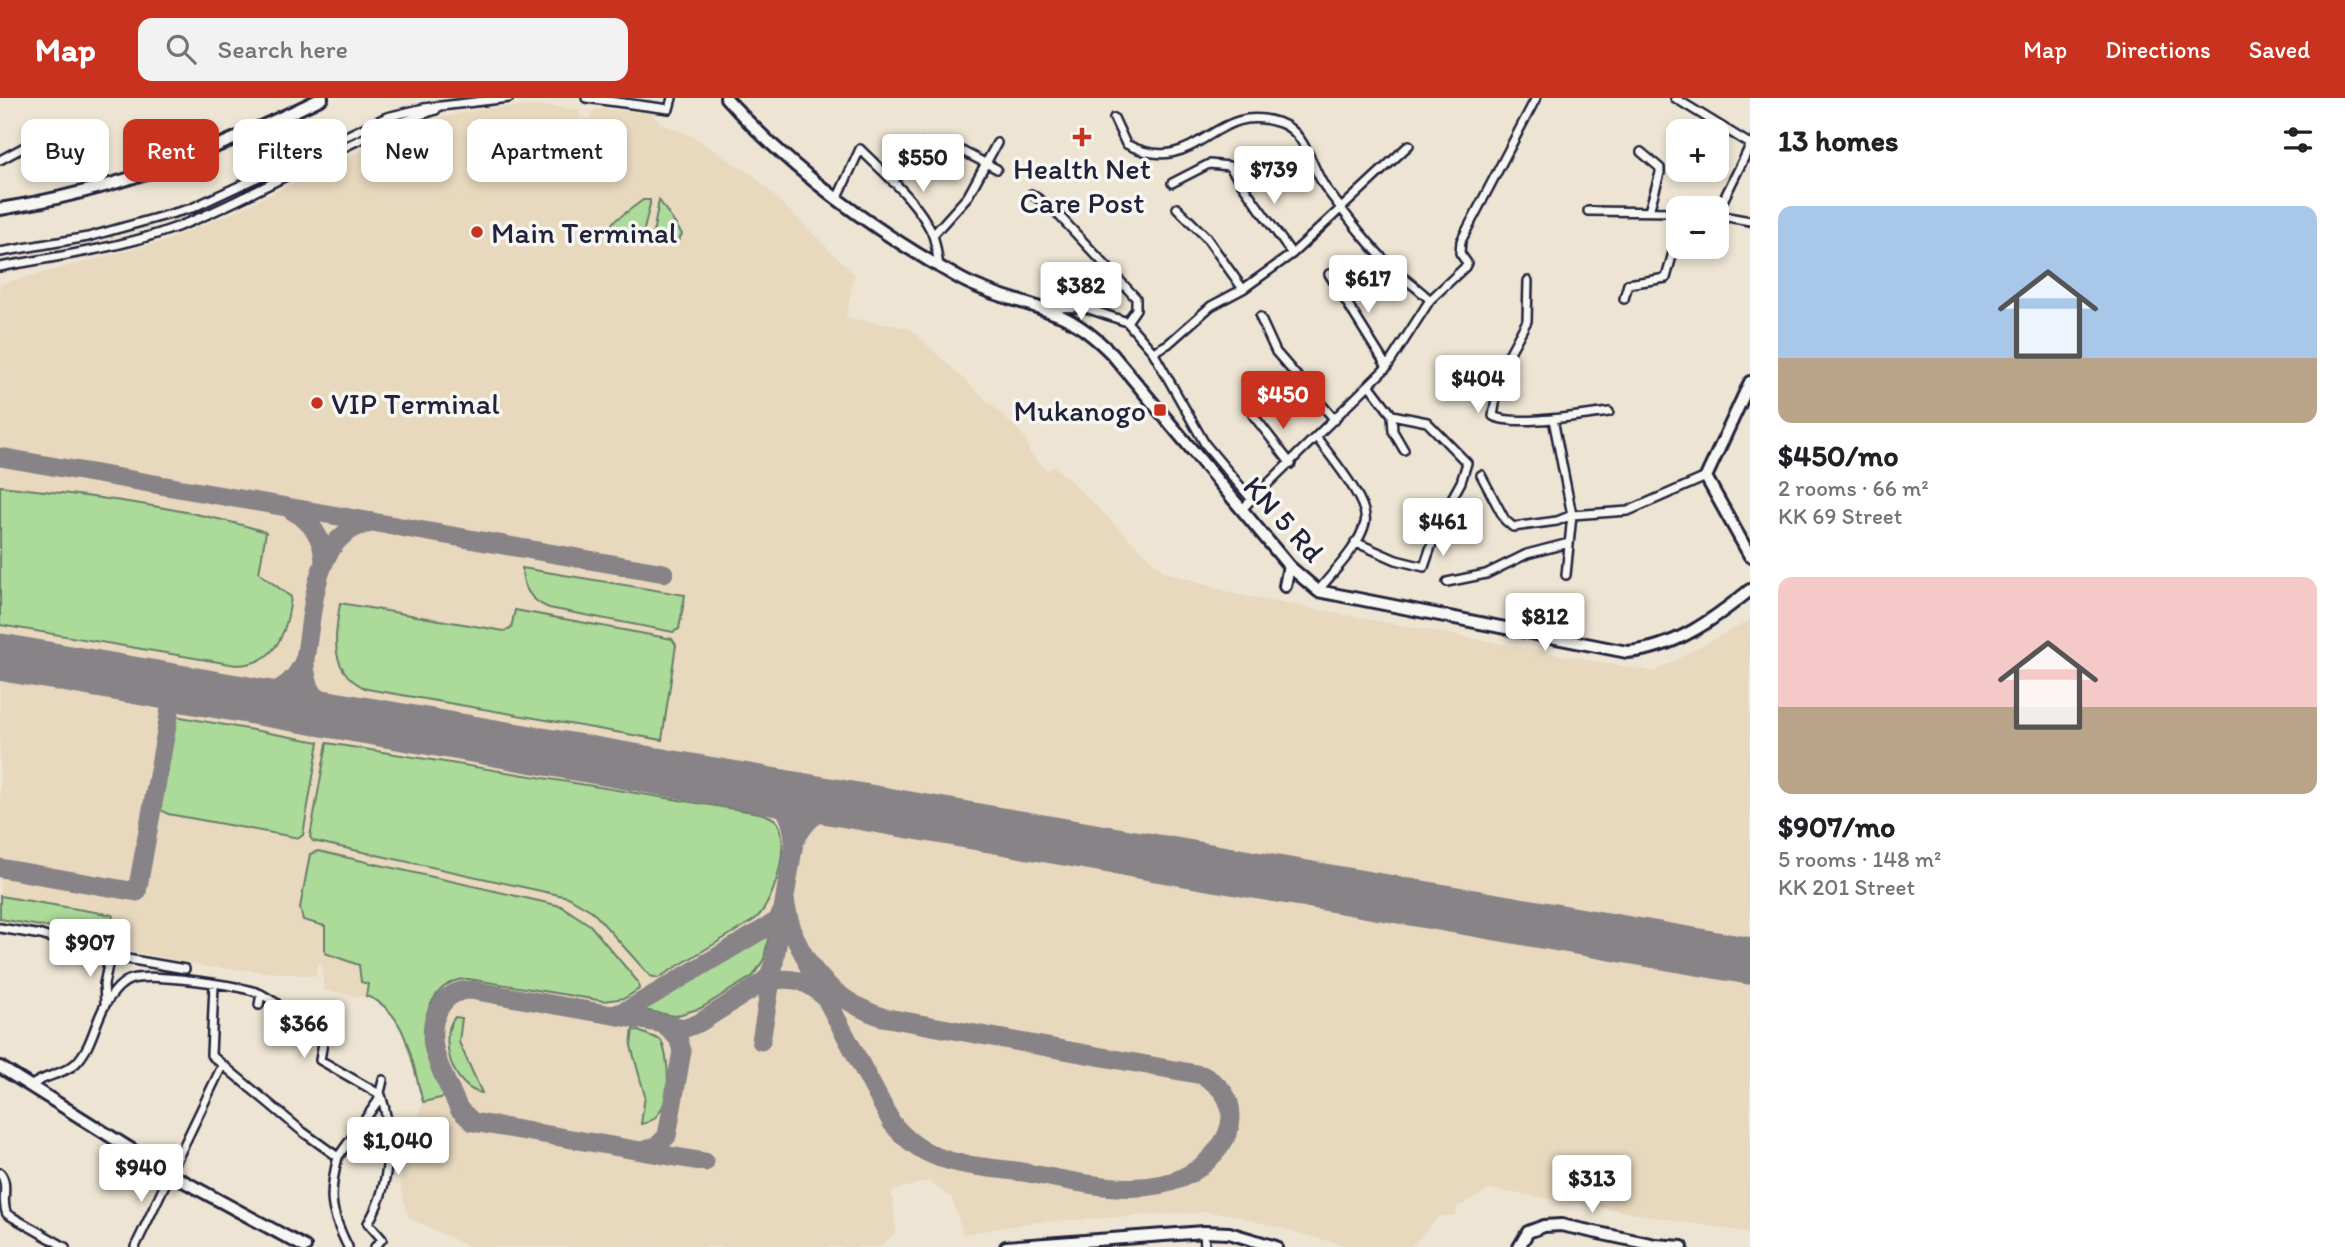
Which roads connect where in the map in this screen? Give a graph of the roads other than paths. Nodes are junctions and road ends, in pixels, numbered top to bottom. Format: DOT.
graph roads {
  1 [pos="322,98"];
  2 [pos="509,98"];
  3 [pos="586,98"];
  4 [pos="672,98"];
  5 [pos="726,98"];
  6 [pos="1536,98"];
  7 [pos="1675,98"];
  8 [pos="457,104"];
  9 [pos="1114,118"];
  10 [pos="997,143"];
  11 [pos="923,144"];
  12 [pos="1409,145"];
  13 [pos="1750,145"];
  14 [pos="21,149"];
  15 [pos="958,149"];
  16 [pos="1641,152"];
  17 [pos="0,160"];
  18 [pos="987,163"];
  19 [pos="997,169"];
  20 [pos="892,182"];
  21 [pos="1172,183"];
  22 [pos="1031,194"];
  23 [pos="1726,196"];
  24 [pos="837,200"];
  25 [pos="1343,207"];
  26 [pos="1177,208"];
  27 [pos="0,209"];
  28 [pos="1588,211"];
  29 [pos="1649,211"];
  30 [pos="1666,212"];
  31 [pos="1729,217"];
  32 [pos="1750,221"];
  33 [pos="933,234"];
  34 [pos="0,252"];
  35 [pos="1292,254"];
  36 [pos="1671,259"];
  37 [pos="939,266"];
  38 [pos="0,267"];
  39 [pos="1329,274"];
  40 [pos="1528,281"];
  41 [pos="1243,289"];
  42 [pos="1624,299"];
  43 [pos="1430,300"];
  44 [pos="1037,307"];
  45 [pos="1260,317"];
  46 [pos="1127,322"];
  47 [pos="1153,352"];
  48 [pos="1387,368"];
  49 [pos="1750,382"];
  50 [pos="1370,386"];
  51 [pos="1608,412"];
  52 [pos="1253,415"];
  53 [pos="1392,415"];
  54 [pos="1553,419"];
  55 [pos="1335,420"];
  56 [pos="1195,426"];
  57 [pos="1317,438"];
  58 [pos="1180,439"];
  59 [pos="1404,450"];
  60 [pos="1291,464"];
  61 [pos="1480,475"];
  62 [pos="1706,477"];
  63 [pos="1252,500"];
  64 [pos="1241,510"];
  65 [pos="1572,516"];
  66 [pos="1355,542"];
  67 [pos="1569,543"];
  68 [pos="1750,556"];
  69 [pos="1289,566"];
  70 [pos="1566,575"];
  71 [pos="1447,582"];
  72 [pos="1285,586"];
  73 [pos="1750,590"];
  74 [pos="1318,591"];
  75 [pos="0,928"];
  76 [pos="110,956"];
  77 [pos="185,970"];
  78 [pos="214,985"];
  79 [pos="261,994"];
  80 [pos="106,1004"];
  81 [pos="259,1005"];
  82 [pos="0,1066"];
  83 [pos="222,1066"];
  84 [pos="383,1080"];
  85 [pos="32,1085"];
  86 [pos="381,1095"];
  87 [pos="338,1157"];
  88 [pos="0,1173"];
  89 [pos="172,1175"];
  90 [pos="1205,1232"];
  91 [pos="1055,1244"];
  92 [pos="1520,1244"];
  93 [pos="65,1247"];
  94 [pos="135,1247"];
  95 [pos="305,1247"];
  96 [pos="348,1247"];
  97 [pos="375,1247"];
  98 [pos="1006,1247"];
  99 [pos="1205,1247"];
  100 [pos="1276,1247"];
  101 [pos="1682,1247"];
  1 -- 27 [label="main road"];
  2 -- 8 [label="street"];
  3 -- 4 [label="street"];
  5 -- 24 [label="main road, KN 5 Rd"];
  6 -- 43 [label="street"];
  7 -- 13 [label="street"];
  8 -- 34 [label="street"];
  8 -- 38 [label="street"];
  9 -- 25 [label="street"];
  10 -- 18 [label="street"];
  11 -- 20 [label="street"];
  12 -- 25 [label="street"];
  13 -- 23 [label="street"];
  14 -- 17 [label="street"];
  15 -- 18 [label="street"];
  16 -- 29 [label="street"];
  18 -- 19 [label="street"];
  18 -- 33 [label="street"];
  20 -- 24 [label="street"];
  20 -- 33 [label="street"];
  21 -- 35 [label="street"];
  22 -- 46 [label="street"];
  24 -- 37 [label="main road, KN 5 Rd"];
  25 -- 35 [label="street"];
  25 -- 43 [label="street"];
  26 -- 41 [label="street"];
  28 -- 29 [label="street"];
  29 -- 30 [label="street"];
  31 -- 32 [label="street"];
  33 -- 37 [label="street"];
  35 -- 41 [label="street"];
  36 -- 42 [label="street"];
  37 -- 44 [label="main road, KN 5 Rd"];
  39 -- 48 [label="street"];
  40 -- 54 [label="street"];
  41 -- 47 [label="street"];
  43 -- 48 [label="street"];
  44 -- 46 [label="street"];
  44 -- 58 [label="main road, KN 5 Rd"];
  45 -- 55 [label="street"];
  46 -- 47 [label="street"];
  47 -- 56 [label="street"];
  48 -- 50 [label="street"];
  49 -- 62 [label="main road"];
  50 -- 53 [label="street"];
  50 -- 55 [label="street"];
  51 -- 54 [label="street"];
  52 -- 60 [label="street"];
  53 -- 59 [label="street"];
  53 -- 66 [label="street"];
  54 -- 65 [label="street"];
  55 -- 57 [label="street"];
  56 -- 58 [label="street"];
  56 -- 63 [label="street"];
  57 -- 60 [label="street"];
  57 -- 66 [label="street"];
  58 -- 64 [label="main road, KN 5 Rd"];
  60 -- 63 [label="street"];
  61 -- 65 [label="street"];
  62 -- 65 [label="street"];
  62 -- 68 [label="main road"];
  63 -- 64 [label="street"];
  64 -- 69 [label="main road, KN 5 Rd"];
  65 -- 67 [label="street"];
  66 -- 74 [label="street"];
  67 -- 70 [label="street"];
  67 -- 71 [label="street"];
  69 -- 72 [label="main road"];
  69 -- 74 [label="main road, KN 5 Rd"];
  73 -- 74 [label="main road"];
  75 -- 76 [label="street"];
  76 -- 77 [label="street"];
  76 -- 80 [label="street"];
  78 -- 79 [label="street"];
  78 -- 80 [label="street"];
  78 -- 83 [label="street"];
  79 -- 81 [label="street"];
  79 -- 86 [label="street"];
  80 -- 85 [label="street"];
  82 -- 85 [label="main road"];
  83 -- 87 [label="street"];
  83 -- 89 [label="street"];
  84 -- 86 [label="street"];
  85 -- 89 [label="main road"];
  86 -- 87 [label="street"];
  86 -- 97 [label="street"];
  87 -- 96 [label="street"];
  88 -- 93 [label="street"];
  89 -- 94 [label="street"];
  89 -- 95 [label="main road"];
  90 -- 91 [label="main road"];
  90 -- 99 [label="street"];
  90 -- 100 [label="main road"];
  91 -- 98 [label="main road"];
  92 -- 101 [label="main road"];
}
